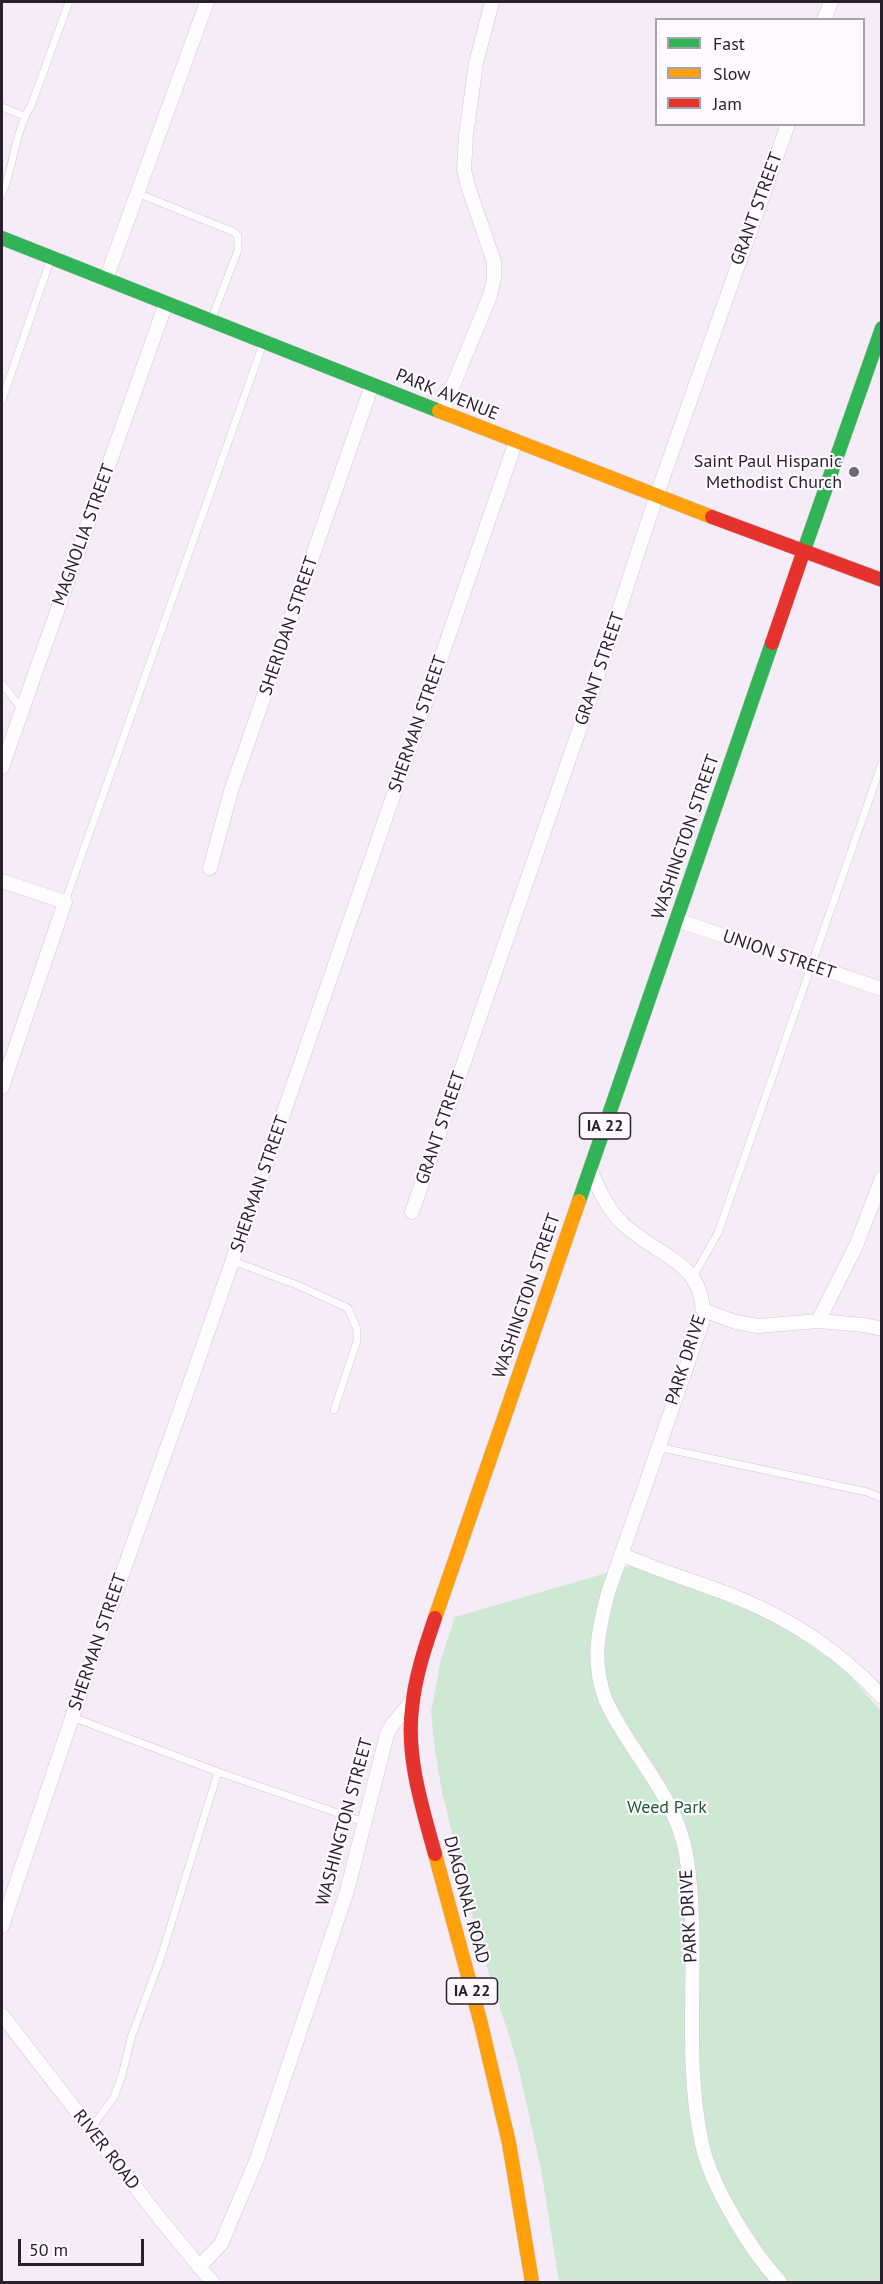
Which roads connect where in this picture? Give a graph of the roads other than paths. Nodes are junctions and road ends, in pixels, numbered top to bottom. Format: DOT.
graph roads {
  1 [pos="69,2"];
  2 [pos="207,2"];
  3 [pos="492,2"];
  4 [pos="831,2"];
  5 [pos="825,18"];
  6 [pos="2,107"];
  7 [pos="24,116"];
  8 [pos="787,126"];
  9 [pos="137,193"];
  10 [pos="2,194"];
  11 [pos="2,238"];
  12 [pos="51,258"];
  13 [pos="106,279"];
  14 [pos="166,303"];
  15 [pos="211,321"];
  16 [pos="882,328"];
  17 [pos="264,342"];
  18 [pos="372,385"];
  19 [pos="2,400"];
  20 [pos="442,412"];
  21 [pos="516,441"];
  22 [pos="656,496"];
  23 [pos="803,553"];
  24 [pos="882,580"];
  25 [pos="2,684"];
  26 [pos="22,709"];
  27 [pos="882,763"];
  28 [pos="2,767"];
  29 [pos="210,868"];
  30 [pos="2,881"];
  31 [pos="65,902"];
  32 [pos="676,920"];
  33 [pos="812,966"];
  34 [pos="882,989"];
  35 [pos="2,1087"];
  36 [pos="590,1169"];
  37 [pos="882,1178"];
  38 [pos="412,1212"];
  39 [pos="233,1261"];
  40 [pos="693,1277"];
  41 [pos="703,1310"];
  42 [pos="818,1321"];
  43 [pos="882,1329"];
  44 [pos="334,1410"];
  45 [pos="658,1447"];
  46 [pos="882,1498"];
  47 [pos="621,1554"];
  48 [pos="882,1697"];
  49 [pos="413,1701"];
  50 [pos="72,1716"];
  51 [pos="218,1772"];
  52 [pos="364,1822"];
  53 [pos="2,1926"];
  54 [pos="2,2015"];
  55 [pos="90,2130"];
  56 [pos="199,2267"];
  57 [pos="212,2283"];
  58 [pos="532,2283"];
  59 [pos="780,2283"];
  1 -- 7 [label="lane"];
  2 -- 9 [label="street"];
  3 -- 20 [label="street"];
  4 -- 5 [label="street"];
  6 -- 7 [label="lane"];
  7 -- 10 [label="lane"];
  8 -- 22 [label="street, GRANT STREET"];
  9 -- 13 [label="street"];
  9 -- 15 [label="lane"];
  11 -- 12 [label="main road, PARK AVENUE"];
  12 -- 13 [label="main road, PARK AVENUE"];
  12 -- 19 [label="lane"];
  13 -- 14 [label="main road, PARK AVENUE"];
  14 -- 15 [label="main road, PARK AVENUE"];
  14 -- 26 [label="street, MAGNOLIA STREET"];
  15 -- 17 [label="main road, PARK AVENUE"];
  16 -- 23 [label="main road, WASHINGTON STREET"];
  17 -- 18 [label="main road, PARK AVENUE"];
  17 -- 31 [label="lane"];
  18 -- 20 [label="main road, PARK AVENUE"];
  18 -- 29 [label="street, SHERIDAN STREET"];
  20 -- 21 [label="main road, PARK AVENUE"];
  21 -- 22 [label="main road, PARK AVENUE"];
  21 -- 39 [label="street, SHERMAN STREET"];
  22 -- 23 [label="main road, PARK AVENUE"];
  22 -- 38 [label="street, GRANT STREET"];
  23 -- 24 [label="main road, PARK AVENUE"];
  23 -- 32 [label="main road, WASHINGTON STREET / IA 22"];
  25 -- 26 [label="lane"];
  26 -- 28 [label="street, MAGNOLIA STREET"];
  27 -- 33 [label="lane"];
  30 -- 31 [label="street"];
  31 -- 35 [label="street"];
  32 -- 33 [label="street, UNION STREET"];
  32 -- 36 [label="main road, WASHINGTON STREET / IA 22"];
  33 -- 34 [label="street, UNION STREET"];
  33 -- 40 [label="lane"];
  36 -- 40 [label="street"];
  36 -- 49 [label="main road, WASHINGTON STREET / IA 22"];
  37 -- 42 [label="street"];
  39 -- 44 [label="lane"];
  39 -- 50 [label="street, SHERMAN STREET"];
  40 -- 41 [label="street, PARK DRIVE"];
  41 -- 42 [label="street"];
  41 -- 45 [label="street, PARK DRIVE"];
  42 -- 43 [label="street"];
  45 -- 46 [label="lane"];
  45 -- 47 [label="street, PARK DRIVE"];
  47 -- 48 [label="street"];
  47 -- 59 [label="street, PARK DRIVE"];
  49 -- 52 [label="street, WASHINGTON STREET"];
  49 -- 58 [label="main road, DIAGONAL ROAD / IA 22"];
  50 -- 51 [label="lane"];
  50 -- 53 [label="street, SHERMAN STREET"];
  51 -- 52 [label="lane"];
  51 -- 55 [label="lane"];
  52 -- 56 [label="street, WASHINGTON STREET"];
  54 -- 55 [label="street, RIVER ROAD"];
  55 -- 56 [label="street, RIVER ROAD"];
  56 -- 57 [label="street, RIVER ROAD"];
}
